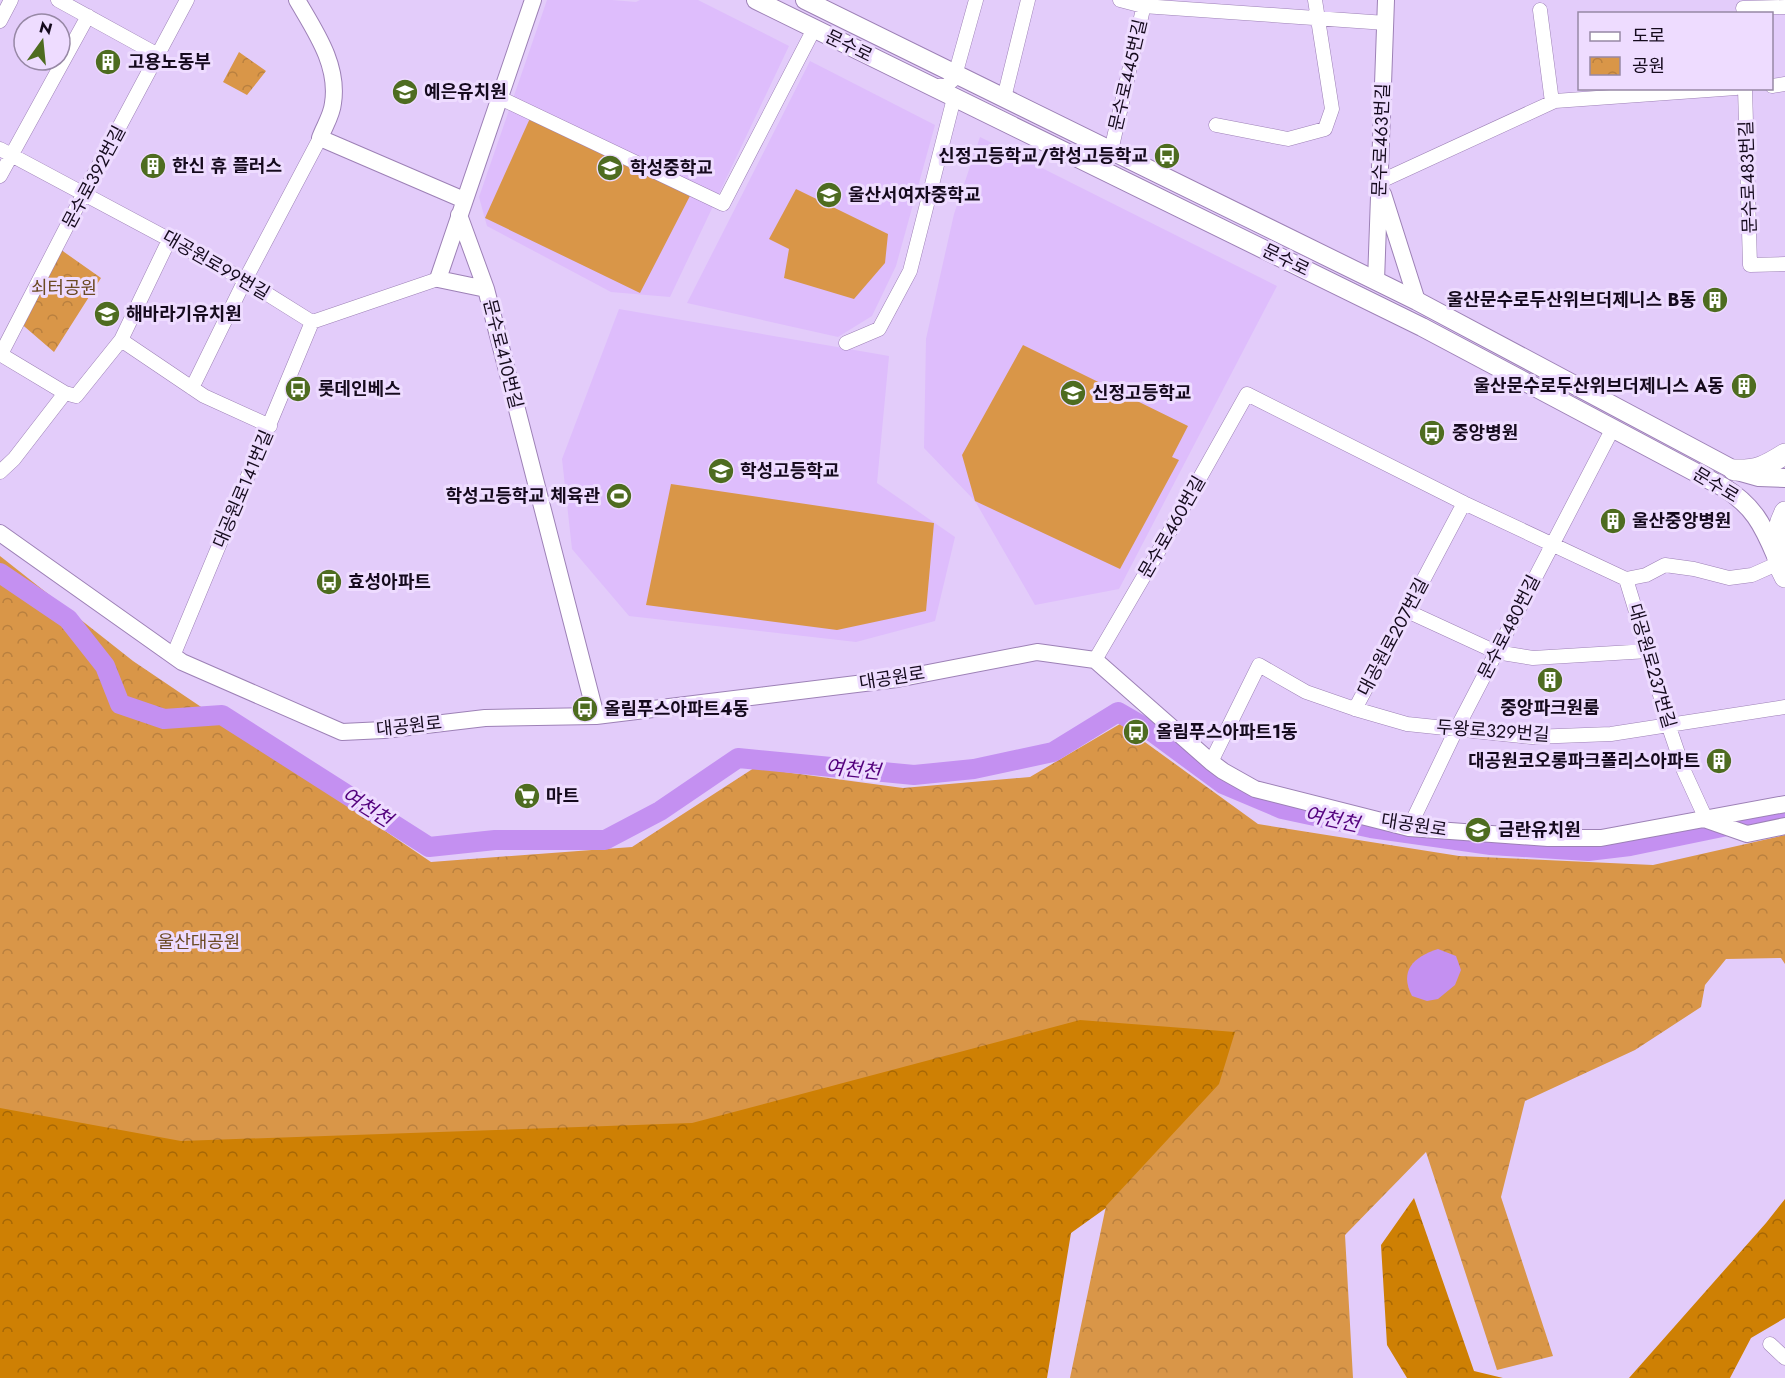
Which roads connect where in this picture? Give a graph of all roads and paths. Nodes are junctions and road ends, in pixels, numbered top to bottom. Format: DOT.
graph roads {
  1 [pos="11,0"];
  2 [pos="58,0"];
  3 [pos="187,0"];
  4 [pos="297,0"];
  5 [pos="756,0"];
  6 [pos="805,0"];
  7 [pos="975,0"];
  8 [pos="1028,0"];
  9 [pos="1120,0"];
  10 [pos="1315,0"];
  11 [pos="1386,0"];
  12 [pos="528,2"];
  13 [pos="1144,3"];
  14 [pos="1743,7"];
  15 [pos="1785,8"];
  16 [pos="1540,10"];
  17 [pos="88,16"];
  18 [pos="1317,18"];
  19 [pos="0,21"];
  20 [pos="1386,22"];
  21 [pos="814,28"];
  22 [pos="158,55"];
  23 [pos="956,74"];
  24 [pos="930,85"];
  25 [pos="1710,90"];
  26 [pos="1745,90"];
  27 [pos="500,98"];
  28 [pos="954,98"];
  29 [pos="1004,98"];
  30 [pos="1552,102"];
  31 [pos="1044,118"];
  32 [pos="1216,125"];
  33 [pos="1034,137"];
  34 [pos="320,138"];
  35 [pos="1111,151"];
  36 [pos="6,152"];
  37 [pos="0,176"];
  38 [pos="1379,182"];
  39 [pos="84,193"];
  40 [pos="461,208"];
  41 [pos="170,238"];
  42 [pos="1290,239"];
  43 [pos="1281,258"];
  44 [pos="1785,264"];
  45 [pos="438,279"];
  46 [pos="245,280"];
  47 [pos="1328,280"];
  48 [pos="1376,281"];
  49 [pos="486,289"];
  50 [pos="1417,301"];
  51 [pos="1392,313"];
  52 [pos="312,322"];
  53 [pos="121,340"];
  54 [pos="846,343"];
  55 [pos="0,354"];
  56 [pos="192,388"];
  57 [pos="65,393"];
  58 [pos="270,426"];
  59 [pos="1613,428"];
  60 [pos="1785,454"];
  61 [pos="1734,470"];
  62 [pos="0,472"];
  63 [pos="1785,478"];
  64 [pos="1464,502"];
  65 [pos="1785,512"];
  66 [pos="0,533"];
  67 [pos="1552,544"];
  68 [pos="1782,570"];
  69 [pos="1626,579"];
  70 [pos="1407,611"];
  71 [pos="1648,651"];
  72 [pos="1496,652"];
  73 [pos="173,656"];
  74 [pos="1095,660"];
  75 [pos="1785,707"];
  76 [pos="1355,709"];
  77 [pos="596,716"];
  78 [pos="1668,724"];
  79 [pos="1456,730"];
  80 [pos="1211,762"];
  81 [pos="1785,793"];
  82 [pos="1785,804"];
  83 [pos="1706,819"];
  84 [pos="1785,821"];
  85 [pos="1785,826"];
  86 [pos="1409,828"];
  87 [pos="1736,831"];
  88 [pos="1770,1344"];
  89 [pos="1785,1358"];
  1 -- 19 [label="street"];
  2 -- 17 [label="street"];
  3 -- 22 [label="street, 문수로392번길"];
  4 -- 34 [label="street"];
  5 -- 21 [label="main road, 문수로"];
  6 -- 23 [label="main road, 문수로"];
  7 -- 23 [label="street"];
  8 -- 29 [label="street"];
  9 -- 13 [label="street"];
  10 -- 18 [label="street"];
  11 -- 20 [label="street, 문수로463번길"];
  12 -- 27 [label="street"];
  13 -- 18 [label="street"];
  13 -- 35 [label="street, 문수로445번길"];
  14 -- 15 [label="street"];
  16 -- 30 [label="street"];
  17 -- 22 [label="street"];
  17 -- 36 [label="street"];
  18 -- 20 [label="street"];
  18 -- 32 [label="street"];
  20 -- 38 [label="street, 문수로463번길"];
  21 -- 24 [label="main road, 문수로"];
  21 -- 27 [label="street"];
  22 -- 39 [label="street, 문수로392번길"];
  23 -- 24 [label="street"];
  23 -- 29 [label="main road, 문수로"];
  24 -- 28 [label="main road, 문수로"];
  25 -- 30 [label="street"];
  26 -- 44 [label="street, 문수로483번길"];
  27 -- 40 [label="street"];
  28 -- 33 [label="main road, 문수로"];
  28 -- 54 [label="street"];
  29 -- 31 [label="main road, 문수로"];
  30 -- 38 [label="street"];
  31 -- 33 [label="main road"];
  31 -- 35 [label="main road, 문수로"];
  33 -- 43 [label="main road, 문수로"];
  34 -- 40 [label="street"];
  34 -- 46 [label="street"];
  35 -- 42 [label="main road, 문수로"];
  36 -- 37 [label="street"];
  36 -- 39 [label="street, 대공원로99번길"];
  38 -- 48 [label="street, 문수로463번길"];
  38 -- 50 [label="street"];
  39 -- 41 [label="street, 대공원로99번길"];
  39 -- 55 [label="street, 문수로392번길"];
  40 -- 45 [label="street"];
  40 -- 49 [label="street"];
  41 -- 46 [label="street, 대공원로99번길"];
  41 -- 53 [label="street"];
  42 -- 43 [label="main road"];
  42 -- 48 [label="main road, 문수로"];
  43 -- 47 [label="main road, 문수로"];
  45 -- 49 [label="street, 문수로410번길"];
  45 -- 52 [label="street"];
  46 -- 52 [label="street, 대공원로99번길"];
  46 -- 56 [label="street"];
  47 -- 48 [label="main road"];
  47 -- 51 [label="main road, 문수로"];
  48 -- 50 [label="main road, 문수로"];
  48 -- 51 [label="main road"];
  49 -- 77 [label="street, 문수로410번길"];
  50 -- 61 [label="main road, 문수로"];
  51 -- 59 [label="main road, 문수로"];
  52 -- 58 [label="street, 대공원로141번길"];
  53 -- 56 [label="street"];
  53 -- 57 [label="street"];
  55 -- 57 [label="street"];
  56 -- 58 [label="street"];
  57 -- 62 [label="street"];
  58 -- 73 [label="street, 대공원로141번길"];
  59 -- 67 [label="street, 문수로480번길"];
  59 -- 68 [label="main road, 문수로"];
  60 -- 61 [label="main road"];
  61 -- 63 [label="main road, 문수로"];
  64 -- 67 [label="street"];
  64 -- 70 [label="street, 대공원로207번길"];
  64 -- 74 [label="street, 문수로460번길"];
  65 -- 68 [label="main road"];
  66 -- 73 [label="street, 대공원로"];
  67 -- 69 [label="street"];
  67 -- 72 [label="street, 문수로480번길"];
  68 -- 69 [label="street"];
  69 -- 71 [label="street, 대공원로237번길"];
  70 -- 72 [label="street"];
  70 -- 76 [label="street, 대공원로207번길"];
  71 -- 72 [label="street"];
  71 -- 78 [label="street, 대공원로237번길"];
  72 -- 79 [label="street, 문수로480번길"];
  73 -- 77 [label="street, 대공원로"];
  74 -- 77 [label="street, 대공원로"];
  74 -- 80 [label="street, 대공원로"];
  75 -- 78 [label="street, 두왕로329번길"];
  76 -- 79 [label="street, 두왕로329번길"];
  76 -- 80 [label="street, 대공원로207번길"];
  78 -- 79 [label="street, 두왕로329번길"];
  78 -- 83 [label="street, 대공원로237번길"];
  79 -- 86 [label="street, 문수로480번길"];
  80 -- 86 [label="street, 대공원로"];
  81 -- 83 [label="street"];
  82 -- 83 [label="street, 대공원로"];
  83 -- 86 [label="street, 대공원로"];
  83 -- 87 [label="street"];
  84 -- 87 [label="street"];
  85 -- 87 [label="street"];
  88 -- 89 [label="street"];
}
